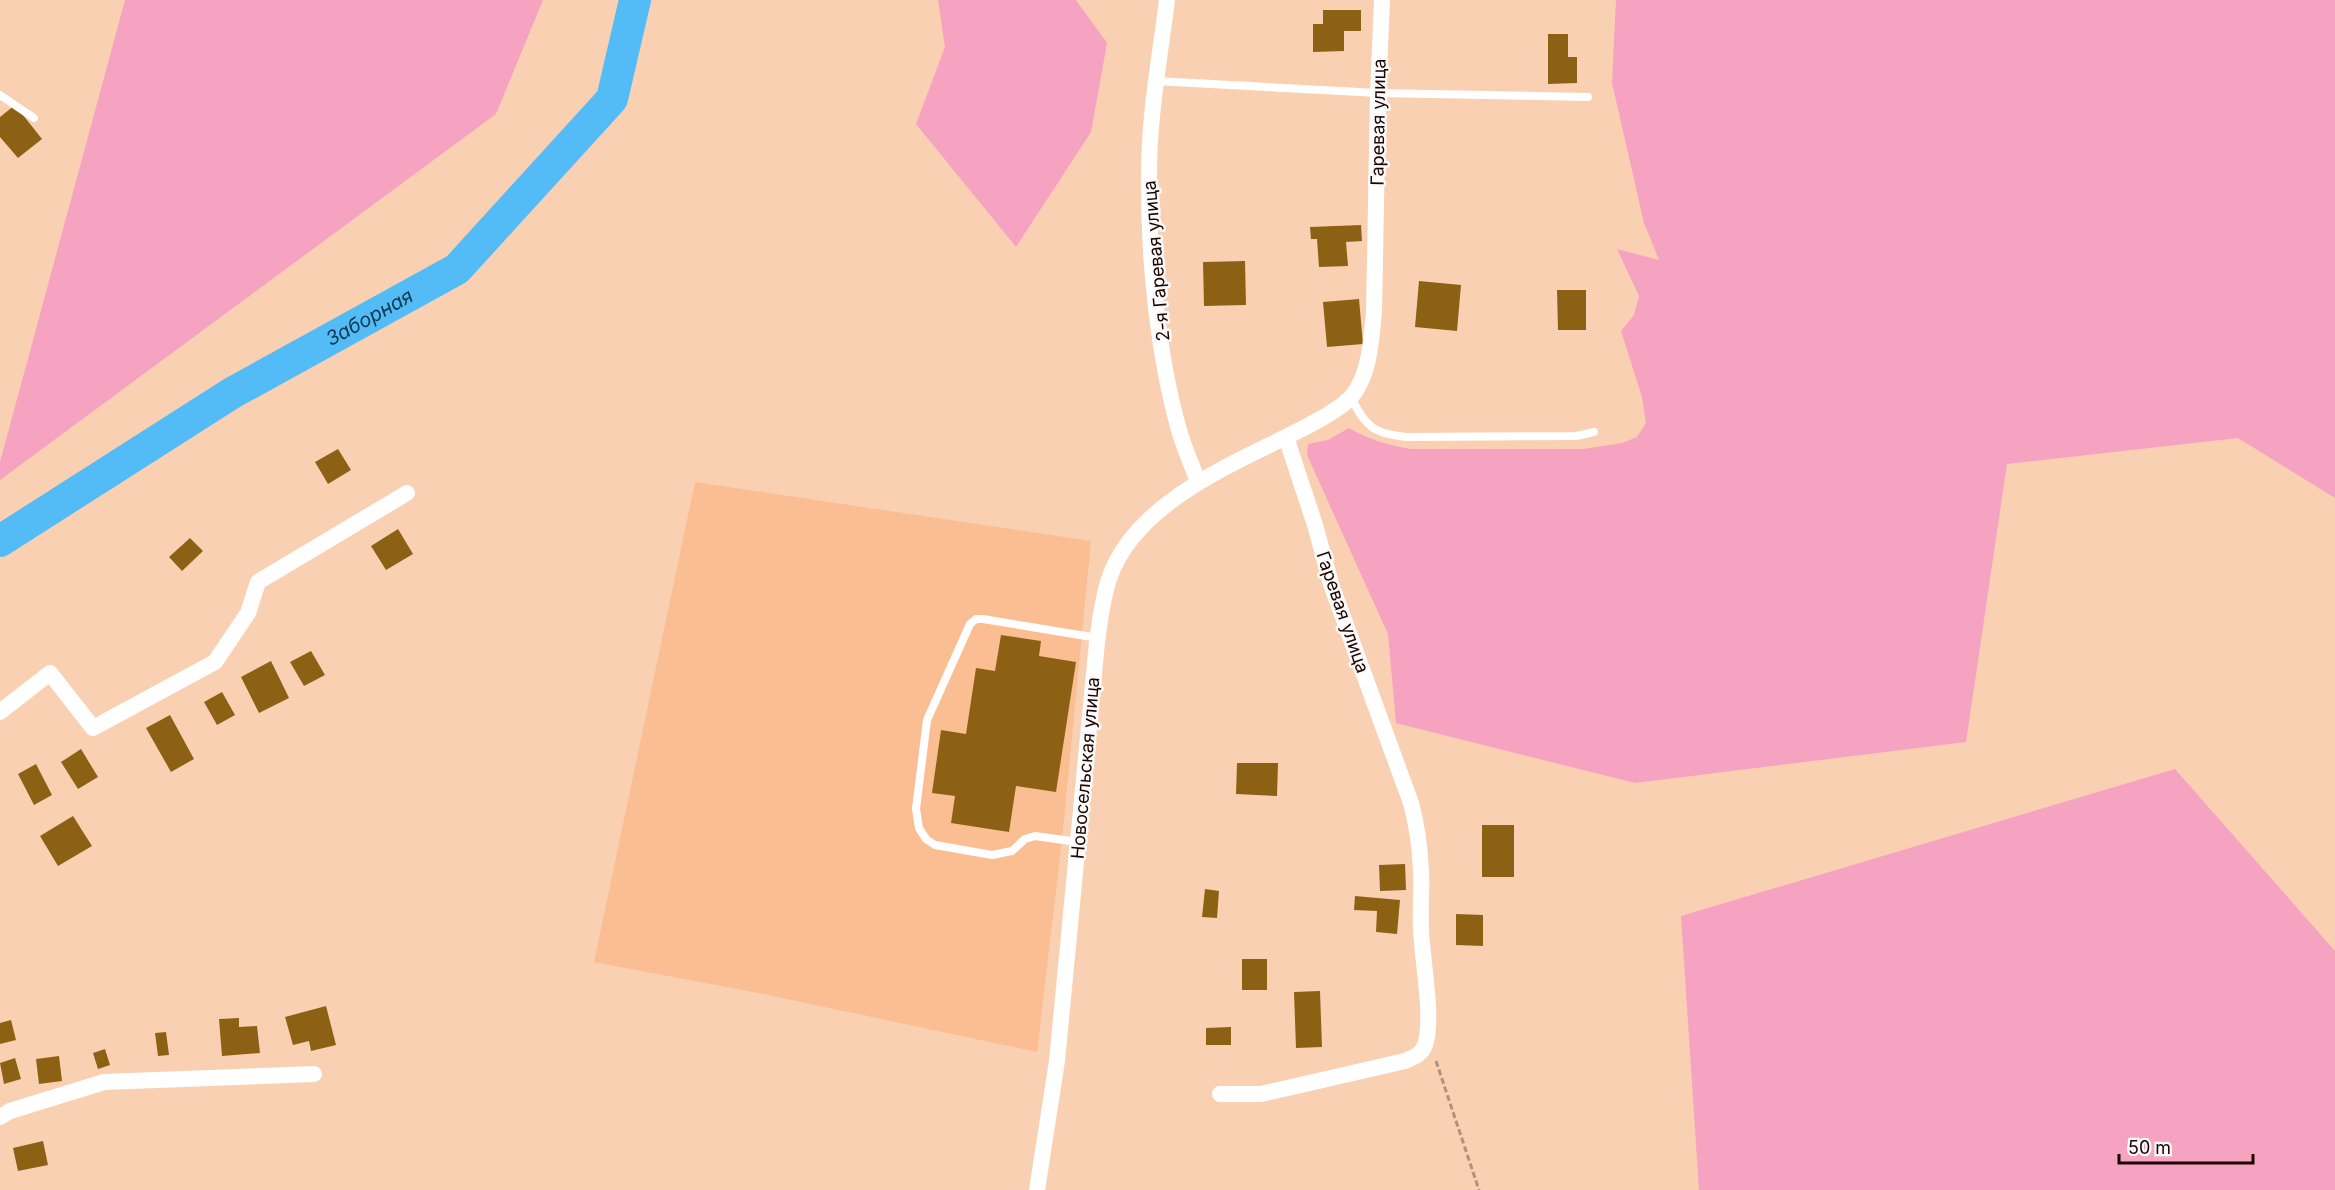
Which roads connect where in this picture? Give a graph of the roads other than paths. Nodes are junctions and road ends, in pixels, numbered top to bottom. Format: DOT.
graph roads {
  1 [pos="1167,0"];
  2 [pos="1382,0"];
  3 [pos="1156,81"];
  4 [pos="1378,93"];
  5 [pos="0,95"];
  6 [pos="1588,97"];
  7 [pos="34,118"];
  8 [pos="1351,398"];
  9 [pos="1594,432"];
  10 [pos="1286,436"];
  11 [pos="1198,482"];
  12 [pos="407,493"];
  13 [pos="1098,638"];
  14 [pos="0,712"];
  15 [pos="1078,842"];
  16 [pos="314,1074"];
  17 [pos="1220,1094"];
  18 [pos="0,1117"];
  19 [pos="1037,1190"];
  1 -- 3 [label="street, 2-я Гаревая улица"];
  2 -- 4 [label="street, Гаревая улица"];
  3 -- 4 [label="lane"];
  3 -- 11 [label="street, 2-я Гаревая улица"];
  4 -- 6 [label="lane"];
  4 -- 8 [label="street, Гаревая улица"];
  5 -- 7 [label="lane"];
  8 -- 9 [label="lane"];
  8 -- 10 [label="street"];
  10 -- 11 [label="street, Новосельская улица"];
  10 -- 17 [label="street, Гаревая улица"];
  11 -- 13 [label="street, Новосельская улица"];
  12 -- 14 [label="street"];
  13 -- 15 [label="street, Новосельская улица"];
  13 -- 15 [label="lane"];
  15 -- 19 [label="street, Новосельская улица"];
  16 -- 18 [label="street"];
}
